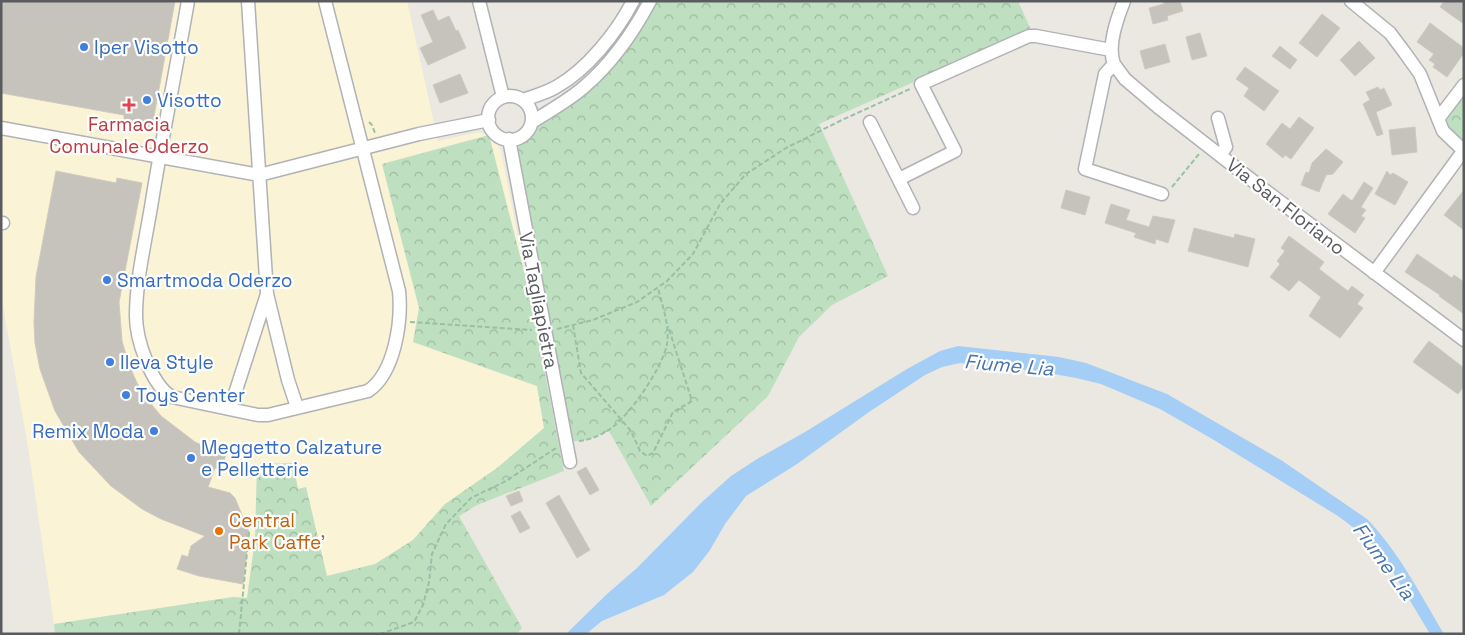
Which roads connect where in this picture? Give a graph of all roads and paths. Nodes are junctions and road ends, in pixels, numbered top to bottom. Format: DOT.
graph roads {
  1 [pos="188,1"];
  2 [pos="248,1"];
  3 [pos="325,1"];
  4 [pos="479,1"];
  5 [pos="633,1"];
  6 [pos="650,1"];
  7 [pos="1124,1"];
  8 [pos="1351,1"];
  9 [pos="1111,50"];
  10 [pos="1114,64"];
  11 [pos="921,84"];
  12 [pos="1464,85"];
  13 [pos="503,97"];
  14 [pos="523,100"];
  15 [pos="1218,118"];
  16 [pos="1438,119"];
  17 [pos="489,120"];
  18 [pos="532,122"];
  19 [pos="870,122"];
  20 [pos="1,128"];
  21 [pos="508,139"];
  22 [pos="1206,144"];
  23 [pos="362,148"];
  24 [pos="1464,151"];
  25 [pos="1220,155"];
  26 [pos="159,158"];
  27 [pos="259,175"];
  28 [pos="899,179"];
  29 [pos="1162,194"];
  30 [pos="913,208"];
  31 [pos="1374,273"];
  32 [pos="658,288"];
  33 [pos="267,294"];
  34 [pos="400,322"];
  35 [pos="667,324"];
  36 [pos="573,325"];
  37 [pos="545,331"];
  38 [pos="1464,340"];
  39 [pos="297,407"];
  40 [pos="230,409"];
  41 [pos="620,419"];
  42 [pos="566,442"];
  43 [pos="570,462"];
  44 [pos="249,532"];
  45 [pos="239,634"];
  46 [pos="380,634"];
  1 -- 26 [label="street"];
  2 -- 27 [label="street"];
  3 -- 23 [label="street"];
  4 -- 13 [label="street"];
  5 -- 14 [label="street"];
  6 -- 18 [label="street"];
  7 -- 9 [label="street"];
  8 -- 16 [label="street"];
  9 -- 10 [label="street"];
  9 -- 11 [label="street"];
  10 -- 22 [label="street, Via San Floriano"];
  10 -- 29 [label="street"];
  11 -- 28 [label="street"];
  11 -- 32 [label="path"];
  12 -- 16 [label="street"];
  13 -- 14 [label="street"];
  13 -- 17 [label="street"];
  14 -- 18 [label="street"];
  15 -- 25 [label="street"];
  16 -- 24 [label="street"];
  17 -- 21 [label="street"];
  17 -- 23 [label="street"];
  18 -- 21 [label="street"];
  19 -- 28 [label="street"];
  20 -- 26 [label="street"];
  21 -- 37 [label="street, Via Tagliapietra"];
  22 -- 25 [label="street, Via San Floriano"];
  22 -- 29 [label="path"];
  23 -- 27 [label="street"];
  23 -- 34 [label="street"];
  24 -- 31 [label="street"];
  25 -- 31 [label="street, Via San Floriano"];
  26 -- 27 [label="street"];
  26 -- 40 [label="street"];
  27 -- 33 [label="street"];
  28 -- 30 [label="street"];
  31 -- 38 [label="street, Via San Floriano"];
  32 -- 35 [label="path"];
  32 -- 36 [label="path"];
  33 -- 39 [label="street"];
  33 -- 40 [label="street"];
  34 -- 37 [label="path"];
  34 -- 39 [label="street"];
  35 -- 41 [label="path"];
  35 -- 41 [label="path"];
  36 -- 37 [label="path"];
  36 -- 41 [label="path"];
  37 -- 42 [label="street, Via Tagliapietra"];
  39 -- 40 [label="street"];
  41 -- 42 [label="path"];
  42 -- 43 [label="street, Via Tagliapietra"];
  42 -- 46 [label="path"];
  44 -- 45 [label="path"];
}
